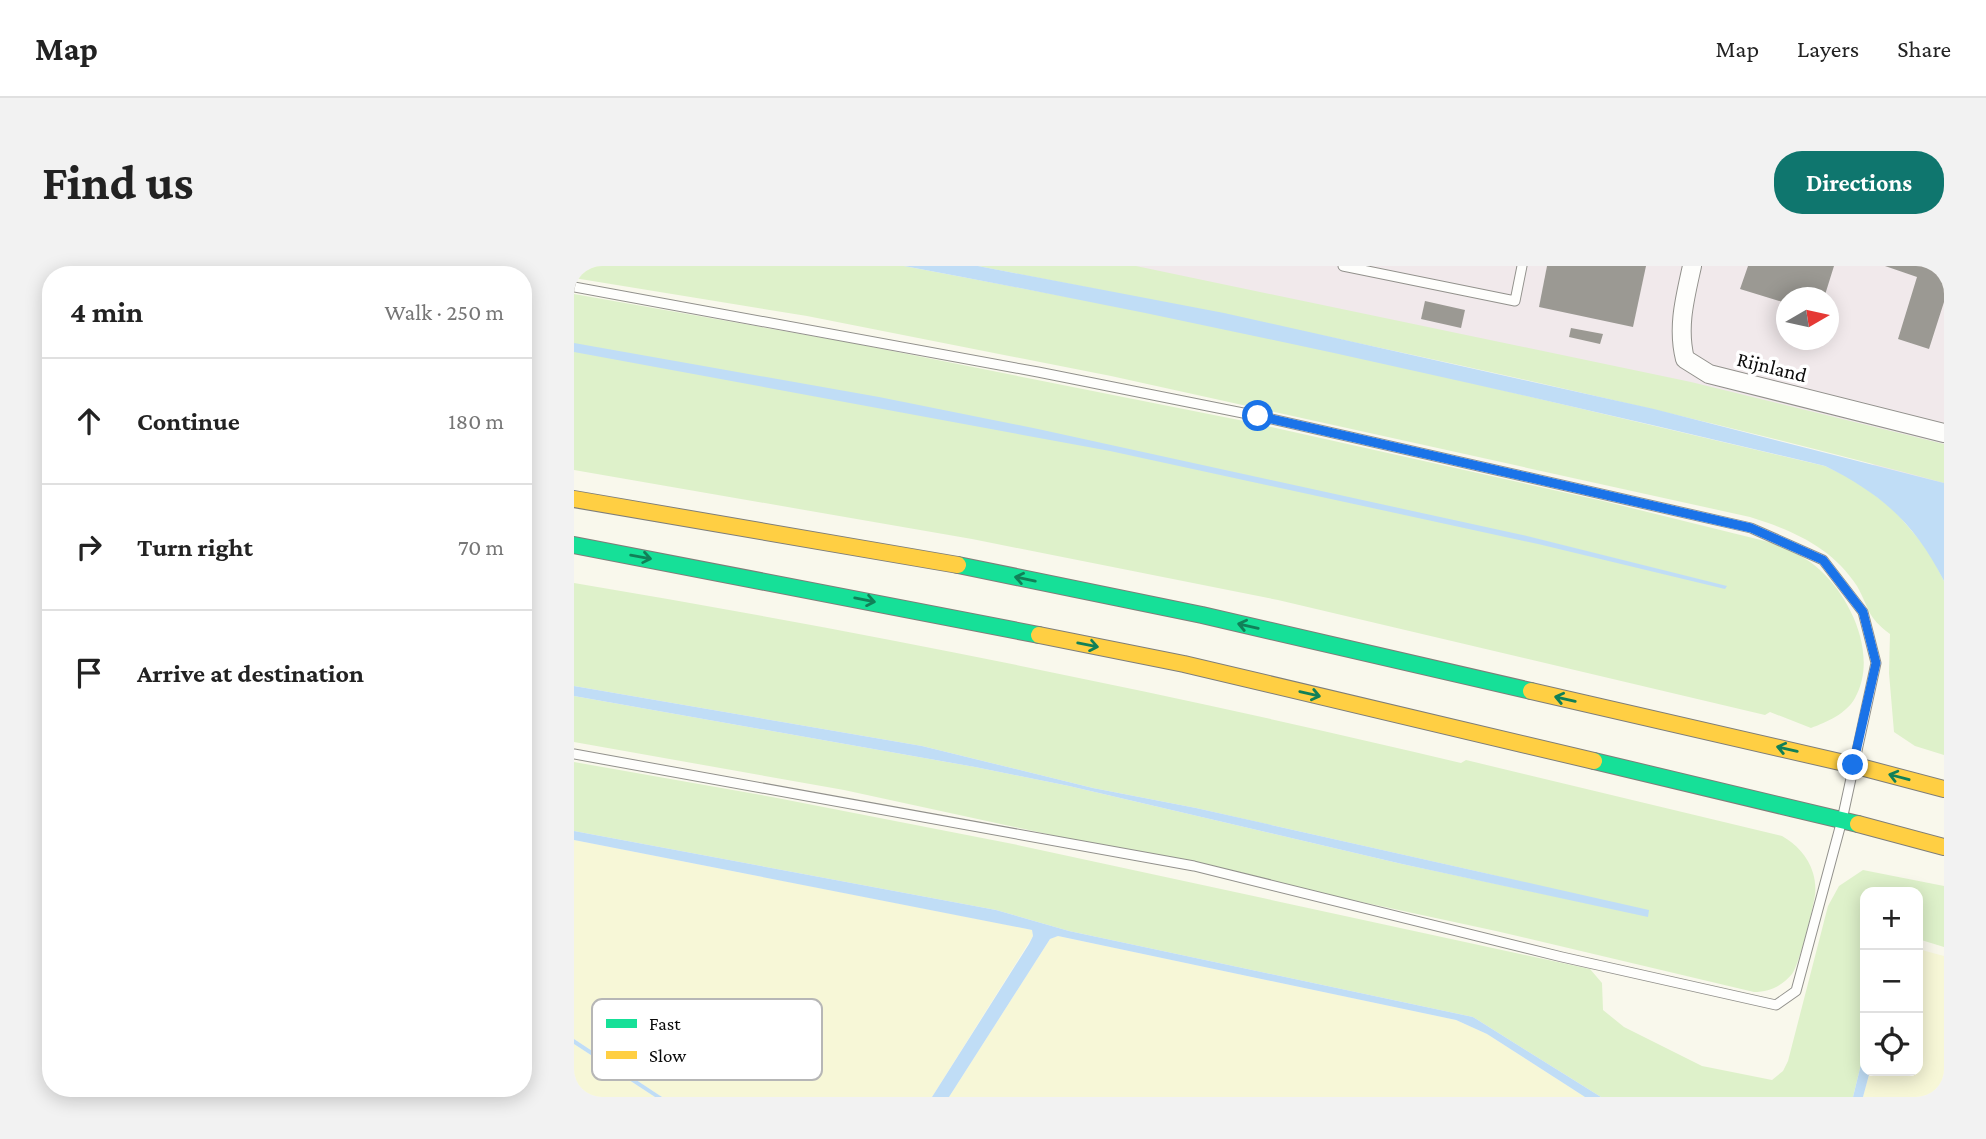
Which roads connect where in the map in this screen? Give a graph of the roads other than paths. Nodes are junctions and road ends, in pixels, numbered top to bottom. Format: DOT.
graph roads {
  1 [pos="1343,266"];
  2 [pos="1522,266"];
  3 [pos="1692,266"];
  4 [pos="574,287"];
  5 [pos="1944,433"];
  6 [pos="574,499"];
  7 [pos="574,545"];
  8 [pos="574,754"];
  9 [pos="1853,765"];
  10 [pos="1944,789"];
  11 [pos="1842,820"];
  12 [pos="1944,847"];
  1 -- 2 [label="lane"];
  3 -- 5 [label="street, Rijnland"];
  4 -- 9 [label="lane"];
  9 -- 6 [label="highway, one-way"];
  7 -- 11 [label="highway, one-way"];
  8 -- 11 [label="lane"];
  10 -- 9 [label="highway, one-way"];
  9 -- 11 [label="lane"];
  11 -- 12 [label="highway"];
}
